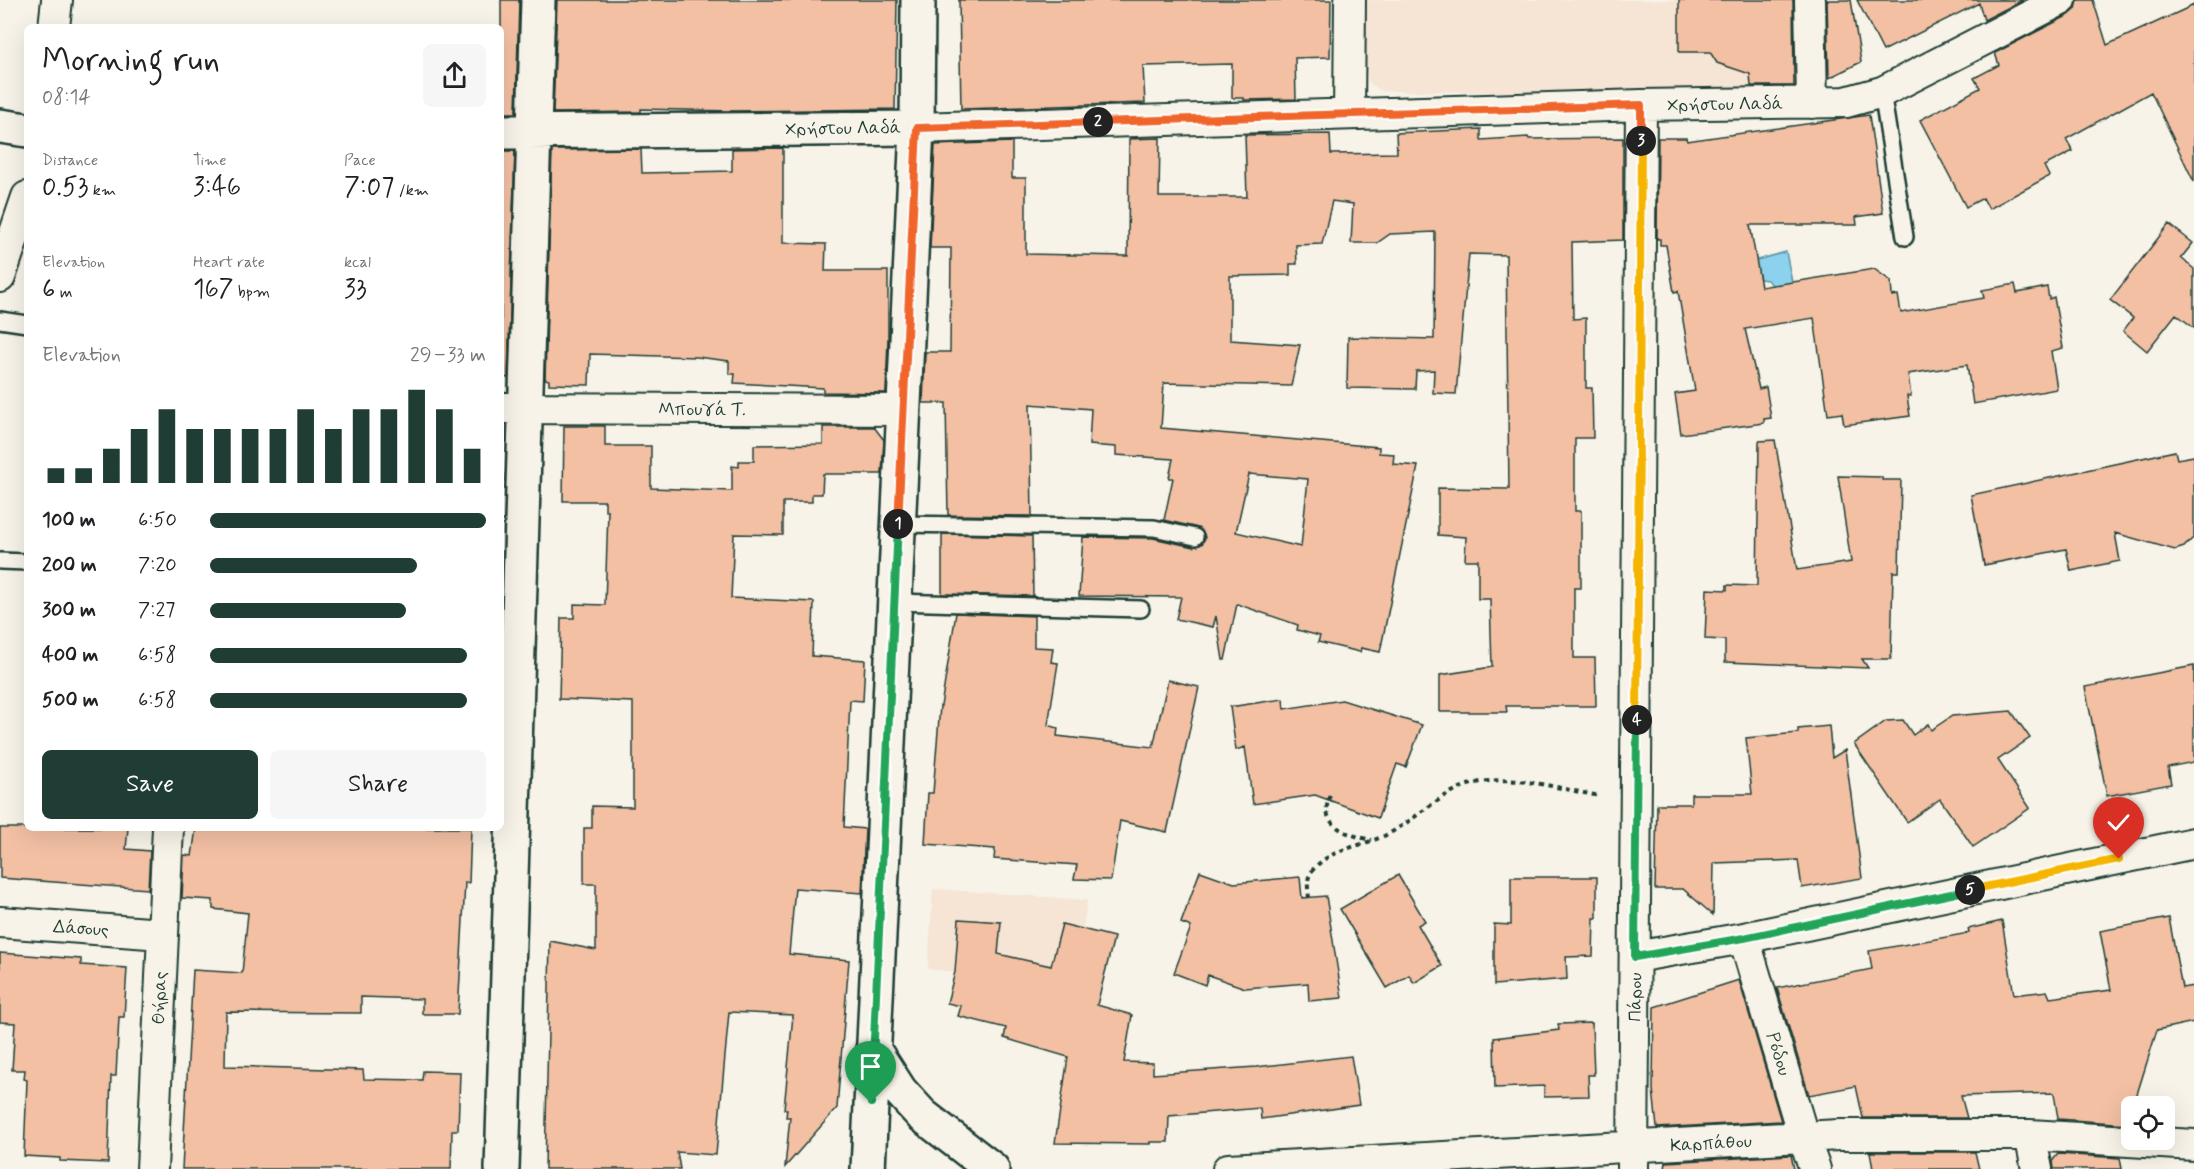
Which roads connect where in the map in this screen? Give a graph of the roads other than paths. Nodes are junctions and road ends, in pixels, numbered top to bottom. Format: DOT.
graph roads {
  1 [pos="57,0"];
  2 [pos="538,0"];
  3 [pos="918,0"];
  4 [pos="1350,0"];
  5 [pos="1810,0"];
  6 [pos="2061,0"];
  7 [pos="54,24"];
  8 [pos="1882,92"];
  9 [pos="1812,104"];
  10 [pos="1641,105"];
  11 [pos="1349,114"];
  12 [pos="0,126"];
  13 [pos="917,128"];
  14 [pos="24,130"];
  15 [pos="504,132"];
  16 [pos="534,132"];
  17 [pos="24,206"];
  18 [pos="1905,237"];
  19 [pos="0,277"];
  20 [pos="0,320"];
  21 [pos="24,324"];
  22 [pos="513,408"];
  23 [pos="903,410"];
  24 [pos="898,524"];
  25 [pos="1195,537"];
  26 [pos="0,561"];
  27 [pos="24,562"];
  28 [pos="895,602"];
  29 [pos="1141,609"];
  30 [pos="168,831"];
  31 [pos="2194,843"];
  32 [pos="0,922"];
  33 [pos="162,934"];
  34 [pos="1744,938"];
  35 [pos="1635,957"];
  36 [pos="873,1049"];
  37 [pos="2030,1135"];
  38 [pos="1804,1139"];
  39 [pos="2194,1144"];
  40 [pos="1633,1158"];
  41 [pos="152,1169"];
  42 [pos="502,1169"];
  43 [pos="868,1169"];
  44 [pos="992,1169"];
  45 [pos="1228,1169"];
  46 [pos="1815,1169"];
  47 [pos="2037,1169"];
  1 -- 7 [label="street"];
  2 -- 16 [label="main road"];
  3 -- 13 [label="main road"];
  4 -- 11 [label="street"];
  5 -- 9 [label="street"];
  6 -- 8 [label="street, Χρήστου Λαδά"];
  8 -- 9 [label="street, Χρήστου Λαδά"];
  8 -- 18 [label="lane"];
  9 -- 10 [label="street, Χρήστου Λαδά"];
  10 -- 11 [label="street, Χρήστου Λαδά"];
  10 -- 35 [label="street, Πάρου"];
  11 -- 13 [label="street, Χρήστου Λαδά"];
  12 -- 14 [label="main road"];
  13 -- 16 [label="main road, Χρήστου Λαδά"];
  13 -- 23 [label="main road"];
  15 -- 16 [label="main road, Χρήστου Λαδά"];
  16 -- 22 [label="main road"];
  17 -- 19 [label="street"];
  20 -- 21 [label="lane"];
  22 -- 23 [label="street, Μπουγά Τ."];
  22 -- 42 [label="main road"];
  23 -- 24 [label="main road"];
  24 -- 25 [label="lane"];
  24 -- 28 [label="main road"];
  26 -- 27 [label="lane"];
  28 -- 29 [label="lane"];
  28 -- 36 [label="main road"];
  30 -- 33 [label="street, Θήρας"];
  31 -- 34 [label="street"];
  32 -- 33 [label="street, Δάσους"];
  33 -- 41 [label="street, Θήρας"];
  34 -- 35 [label="street"];
  34 -- 38 [label="street, Ρόδου"];
  35 -- 40 [label="street, Πάρου"];
  36 -- 43 [label="main road"];
  36 -- 44 [label="main road"];
  37 -- 38 [label="street, Καρπάθου"];
  37 -- 39 [label="street, Καρπάθου"];
  37 -- 47 [label="street"];
  38 -- 40 [label="street, Καρπάθου"];
  38 -- 46 [label="street, Ρόδου"];
  40 -- 45 [label="street, Καρπάθου"];
}
